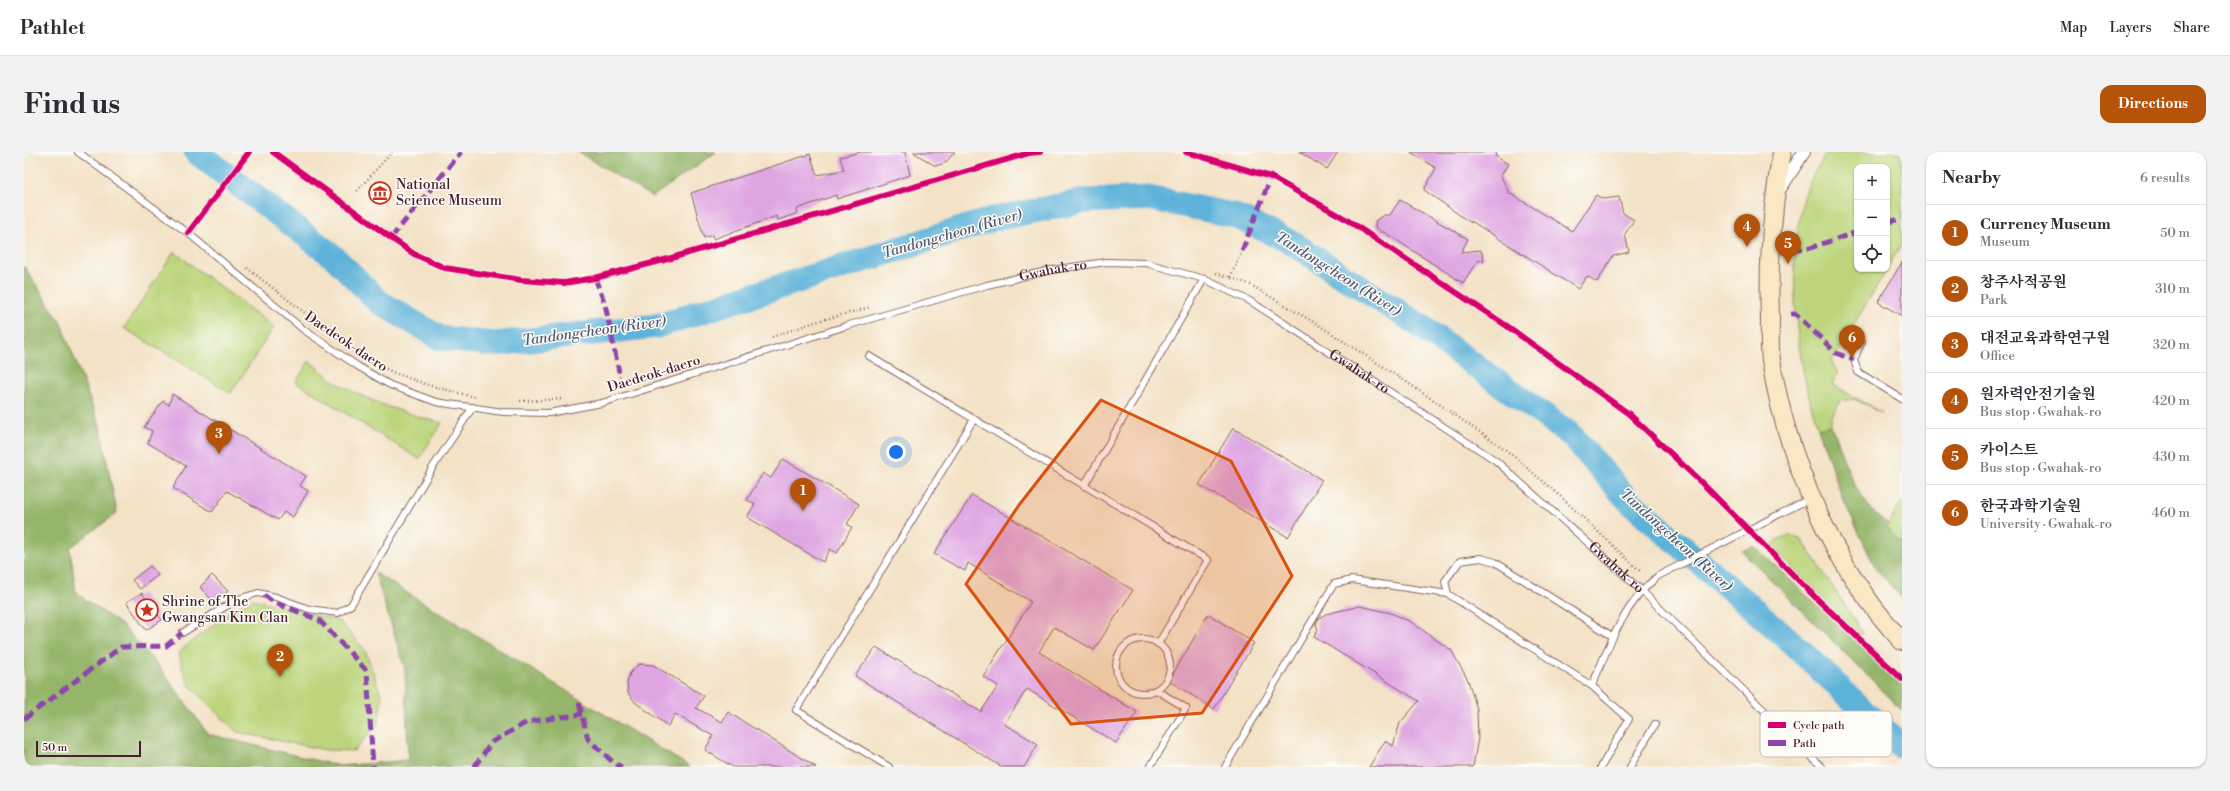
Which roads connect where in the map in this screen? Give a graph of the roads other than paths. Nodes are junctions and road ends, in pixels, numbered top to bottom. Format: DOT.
graph roads {
  1 [pos="78,152"];
  2 [pos="1782,152"];
  3 [pos="1804,152"];
  4 [pos="1774,198"];
  5 [pos="1204,279"];
  6 [pos="1862,341"];
  7 [pos="869,356"];
  8 [pos="743,360"];
  9 [pos="1902,399"];
  10 [pos="473,407"];
  11 [pos="974,419"];
  12 [pos="1084,486"];
  13 [pos="1810,498"];
  14 [pos="1641,590"];
  15 [pos="1448,594"];
  16 [pos="182,633"];
  17 [pos="1612,636"];
  18 [pos="1902,641"];
  19 [pos="1158,644"];
  20 [pos="1592,686"];
  21 [pos="1156,690"];
  22 [pos="1765,711"];
  23 [pos="1655,724"];
  24 [pos="1812,757"];
  25 [pos="889,767"];
  26 [pos="1150,767"];
  27 [pos="1225,767"];
  28 [pos="1601,767"];
  29 [pos="1630,767"];
  30 [pos="1822,767"];
  1 -- 10 [label="lane, Daedeok-daero"];
  2 -- 4 [label="main road"];
  3 -- 4 [label="street"];
  4 -- 13 [label="main road"];
  5 -- 8 [label="lane, Gwahak-ro"];
  5 -- 12 [label="lane"];
  5 -- 14 [label="lane, Gwahak-ro"];
  6 -- 9 [label="lane"];
  7 -- 11 [label="lane"];
  8 -- 10 [label="lane, Daedeok-daero"];
  10 -- 16 [label="lane"];
  11 -- 12 [label="lane"];
  11 -- 25 [label="lane"];
  12 -- 19 [label="lane"];
  13 -- 14 [label="lane, Gwahak-ro"];
  13 -- 18 [label="main road"];
  14 -- 17 [label="lane"];
  14 -- 22 [label="lane"];
  15 -- 17 [label="lane"];
  15 -- 20 [label="lane"];
  15 -- 27 [label="lane"];
  17 -- 20 [label="lane"];
  19 -- 21 [label="lane"];
  19 -- 21 [label="lane"];
  20 -- 28 [label="lane"];
  21 -- 26 [label="lane"];
  23 -- 29 [label="lane"];
  24 -- 30 [label="lane"];
}
